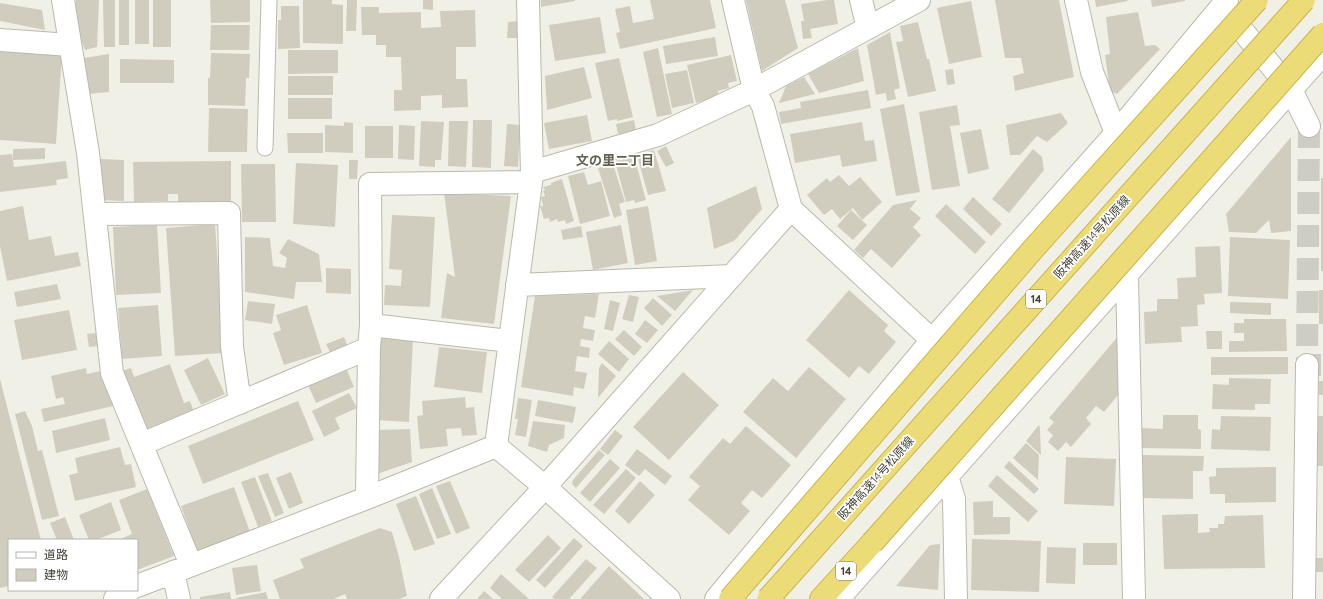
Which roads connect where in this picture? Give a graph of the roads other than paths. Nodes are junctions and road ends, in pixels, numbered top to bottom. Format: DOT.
graph roads {
  1 [pos="63,0"];
  2 [pos="269,0"];
  3 [pos="528,0"];
  4 [pos="733,0"];
  5 [pos="861,0"];
  6 [pos="918,0"];
  7 [pos="1076,0"];
  8 [pos="1257,0"];
  9 [pos="1304,0"];
  10 [pos="1223,2"];
  11 [pos="868,28"];
  12 [pos="1323,34"];
  13 [pos="0,40"];
  14 [pos="70,45"];
  15 [pos="1323,54"];
  16 [pos="754,90"];
  17 [pos="1291,90"];
  18 [pos="1310,126"];
  19 [pos="1116,132"];
  20 [pos="265,148"];
  21 [pos="531,177"];
  22 [pos="791,209"];
  23 [pos="94,214"];
  24 [pos="732,276"];
  25 [pos="1127,276"];
  26 [pos="517,285"];
  27 [pos="371,325"];
  28 [pos="932,340"];
  29 [pos="510,341"];
  30 [pos="369,348"];
  31 [pos="1307,365"];
  32 [pos="240,403"];
  33 [pos="142,444"];
  34 [pos="496,446"];
  35 [pos="947,476"];
  36 [pos="545,487"];
  37 [pos="367,498"];
  38 [pos="182,569"];
  39 [pos="138,586"];
  40 [pos="128,591"];
  41 [pos="115,599"];
  42 [pos="179,599"];
  43 [pos="441,599"];
  44 [pos="669,599"];
  45 [pos="716,599"];
  46 [pos="730,599"];
  47 [pos="768,599"];
  48 [pos="821,599"];
  49 [pos="838,599"];
  50 [pos="956,599"];
  51 [pos="1134,599"];
  52 [pos="1304,599"];
  1 -- 14 [label="street"];
  2 -- 20 [label="lane"];
  3 -- 21 [label="street"];
  4 -- 16 [label="street"];
  5 -- 11 [label="street"];
  6 -- 11 [label="street"];
  7 -- 19 [label="street"];
  8 -- 46 [label="highway, bridge"];
  9 -- 47 [label="highway, 阪神高速14号松原線 / 14, bridge"];
  10 -- 17 [label="street"];
  10 -- 19 [label="street"];
  11 -- 16 [label="street"];
  12 -- 48 [label="highway, 14, bridge"];
  13 -- 14 [label="street"];
  14 -- 23 [label="street"];
  15 -- 17 [label="street"];
  16 -- 21 [label="street"];
  16 -- 22 [label="street"];
  17 -- 18 [label="street"];
  17 -- 25 [label="street"];
  19 -- 28 [label="street"];
  21 -- 26 [label="street"];
  21 -- 27 [label="street"];
  22 -- 24 [label="street"];
  22 -- 28 [label="street"];
  23 -- 32 [label="street"];
  23 -- 33 [label="street"];
  24 -- 26 [label="street"];
  24 -- 36 [label="street"];
  25 -- 35 [label="street"];
  25 -- 51 [label="street"];
  26 -- 29 [label="street"];
  27 -- 29 [label="street"];
  27 -- 30 [label="street"];
  28 -- 45 [label="street"];
  29 -- 34 [label="street"];
  30 -- 32 [label="street"];
  30 -- 37 [label="street"];
  31 -- 52 [label="street"];
  32 -- 33 [label="street"];
  33 -- 38 [label="street"];
  34 -- 36 [label="street"];
  34 -- 37 [label="street"];
  35 -- 49 [label="street"];
  35 -- 50 [label="street"];
  36 -- 43 [label="street"];
  36 -- 44 [label="street"];
  37 -- 38 [label="street"];
  38 -- 39 [label="street"];
  38 -- 42 [label="street"];
  40 -- 41 [label="street"];
}
